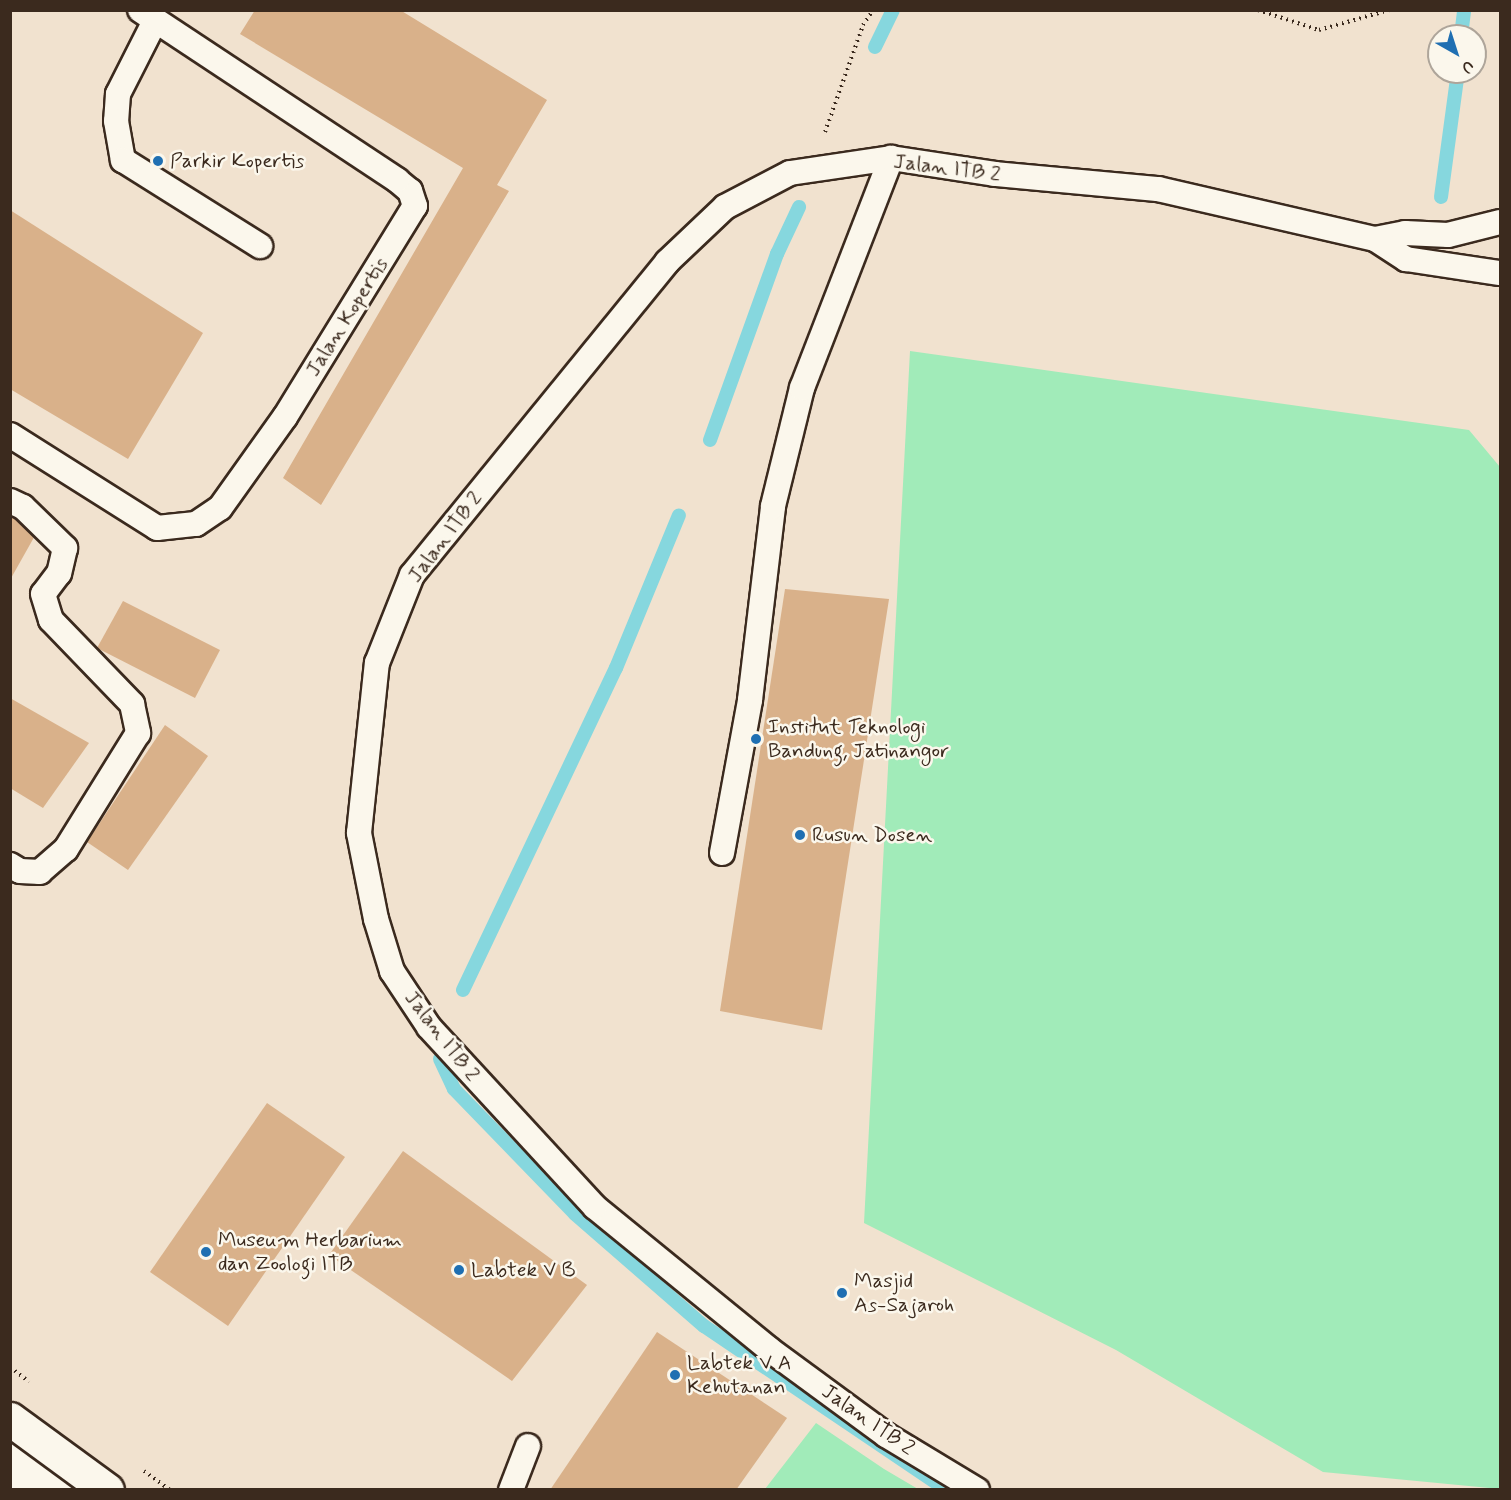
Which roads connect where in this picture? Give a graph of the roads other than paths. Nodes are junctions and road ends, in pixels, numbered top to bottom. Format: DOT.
graph roads {
  1 [pos="147,16"];
  2 [pos="891,158"];
  3 [pos="1500,222"];
  4 [pos="1375,239"];
  5 [pos="260,246"];
  6 [pos="1500,273"];
  7 [pos="10,435"];
  8 [pos="10,501"];
  9 [pos="722,853"];
  10 [pos="10,865"];
  11 [pos="10,1419"];
  12 [pos="528,1446"];
  13 [pos="107,1490"];
  14 [pos="511,1490"];
  15 [pos="976,1490"];
  1 -- 5 [label="lane"];
  1 -- 7 [label="lane, Jalan Kopertis"];
  2 -- 4 [label="lane, Jalan ITB 2"];
  2 -- 9 [label="lane"];
  2 -- 15 [label="lane, Jalan ITB 2"];
  3 -- 4 [label="lane, Jalan ITB 2"];
  4 -- 6 [label="lane, Jalan ITB 2"];
  8 -- 10 [label="lane"];
  11 -- 13 [label="main road"];
  12 -- 14 [label="lane"];
}
